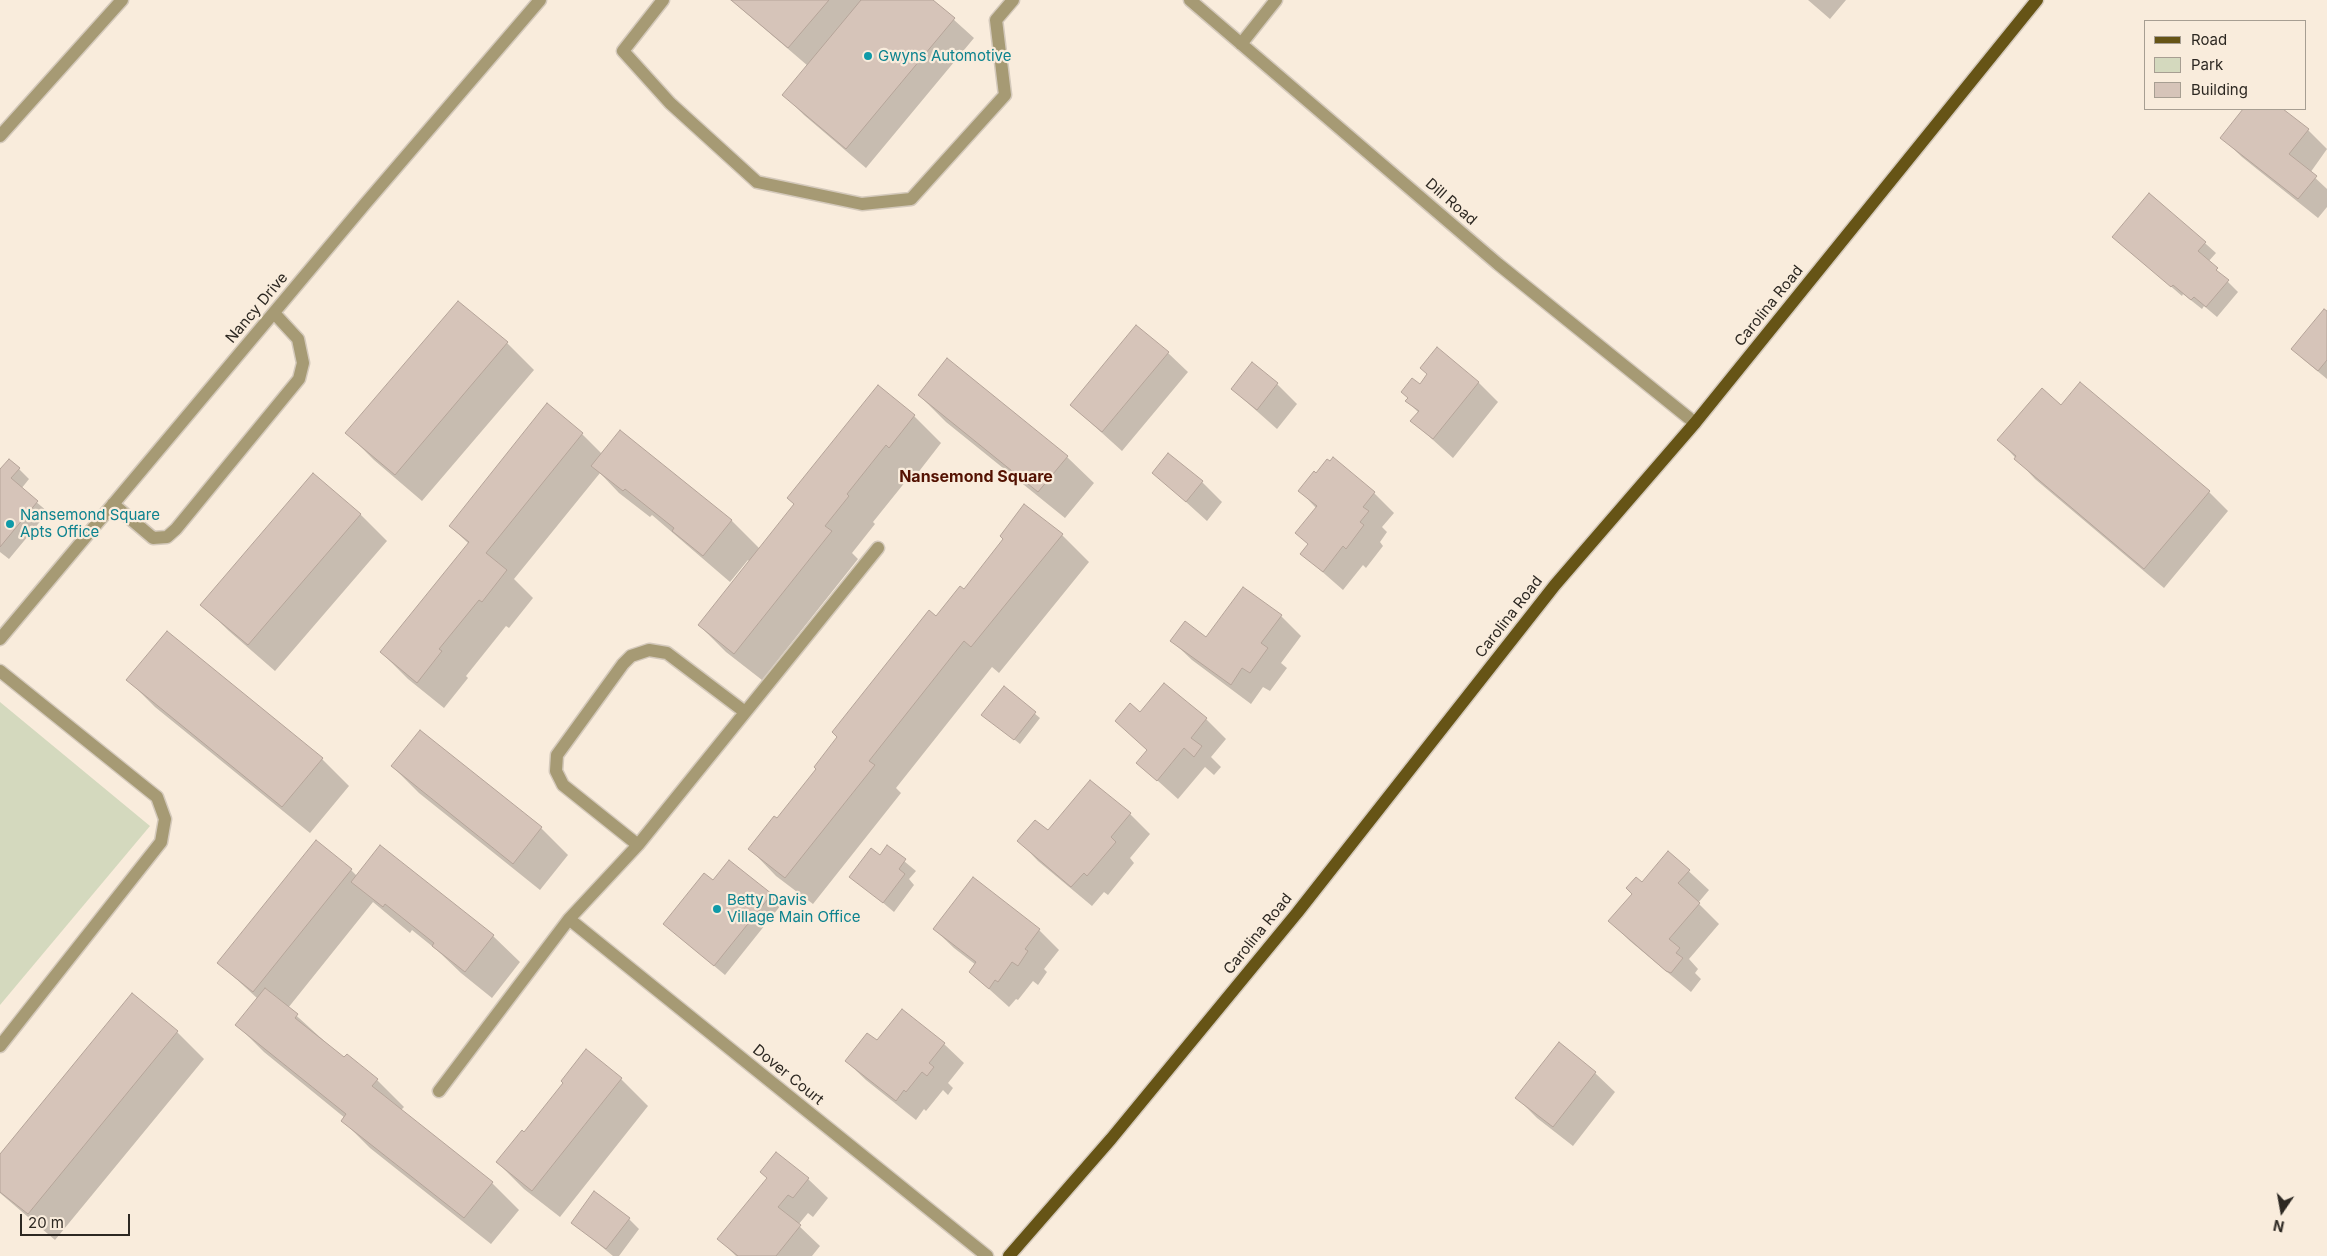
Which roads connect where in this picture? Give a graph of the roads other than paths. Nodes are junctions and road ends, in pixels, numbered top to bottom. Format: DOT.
graph roads {
  1 [pos="122,0"];
  2 [pos="540,0"];
  3 [pos="663,0"];
  4 [pos="1013,0"];
  5 [pos="1190,0"];
  6 [pos="1276,0"];
  7 [pos="2037,0"];
  8 [pos="1241,44"];
  9 [pos="0,136"];
  10 [pos="274,313"];
  11 [pos="1695,422"];
  12 [pos="113,504"];
  13 [pos="878,548"];
  14 [pos="0,639"];
  15 [pos="0,671"];
  16 [pos="745,712"];
  17 [pos="638,845"];
  18 [pos="569,919"];
  19 [pos="0,1046"];
  20 [pos="439,1091"];
  21 [pos="987,1256"];
  22 [pos="1009,1256"];
  1 -- 9 [label="street"];
  2 -- 10 [label="street, Nancy Drive"];
  3 -- 4 [label="street"];
  5 -- 8 [label="street, Dill Road"];
  6 -- 8 [label="street"];
  7 -- 11 [label="main road, Carolina Road"];
  8 -- 11 [label="street, Dill Road"];
  10 -- 12 [label="street, Nancy Drive"];
  10 -- 12 [label="street"];
  11 -- 22 [label="main road, Carolina Road"];
  12 -- 14 [label="street, Nancy Drive"];
  13 -- 16 [label="street"];
  15 -- 19 [label="street"];
  16 -- 17 [label="street"];
  16 -- 17 [label="street"];
  17 -- 18 [label="street"];
  18 -- 20 [label="street"];
  18 -- 21 [label="street, Dover Court"];
}
